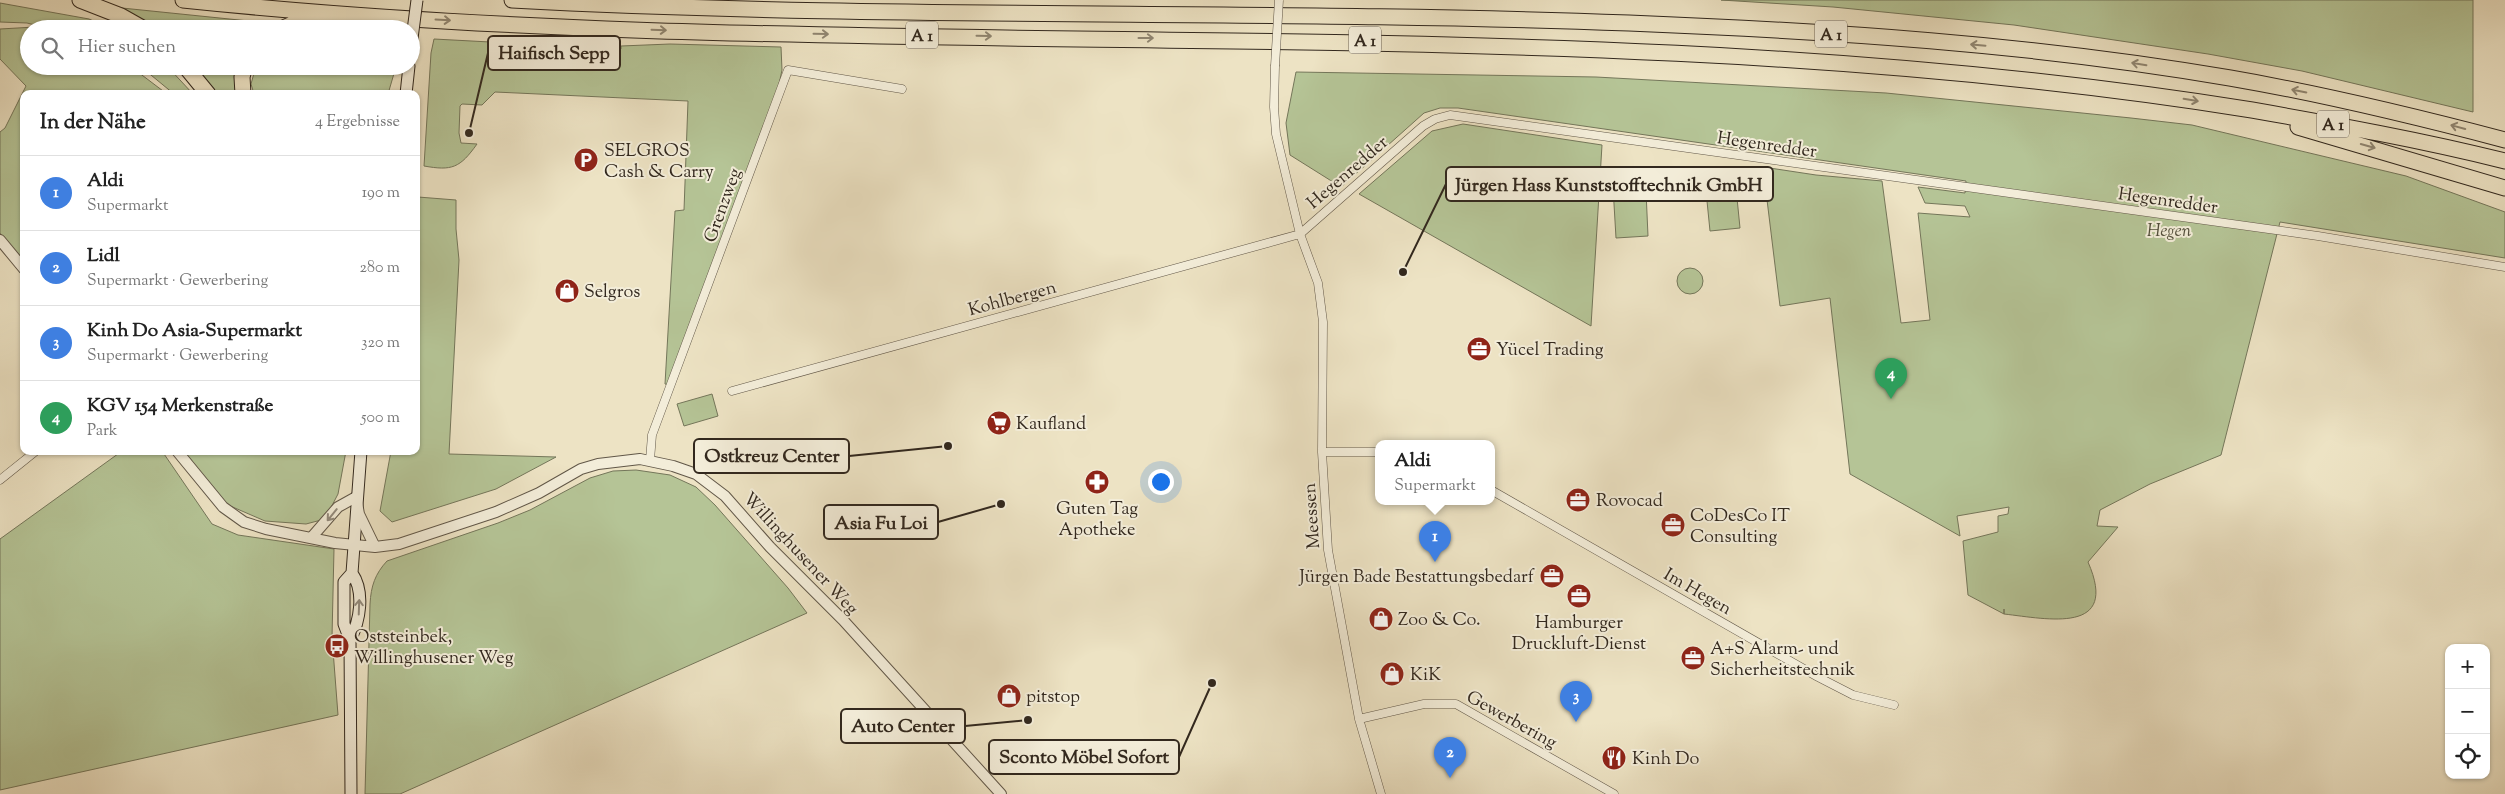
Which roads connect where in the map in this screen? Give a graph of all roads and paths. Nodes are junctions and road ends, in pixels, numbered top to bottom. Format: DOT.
graph roads {
  1 [pos="80,0"];
  2 [pos="183,0"];
  3 [pos="417,0"];
  4 [pos="512,0"];
  5 [pos="523,0"];
  6 [pos="870,0"];
  7 [pos="1279,0"];
  8 [pos="901,12"];
  9 [pos="377,16"];
  10 [pos="128,20"];
  11 [pos="330,20"];
  12 [pos="414,20"];
  13 [pos="193,75"];
  14 [pos="243,75"];
  15 [pos="408,75"];
  16 [pos="902,89"];
  17 [pos="205,90"];
  18 [pos="243,90"];
  19 [pos="406,90"];
  20 [pos="2220,105"];
  21 [pos="2505,140"];
  22 [pos="2505,161"];
  23 [pos="2505,188"];
  24 [pos="1300,234"];
  25 [pos="0,240"];
  26 [pos="20,264"];
  27 [pos="2505,267"];
  28 [pos="732,391"];
  29 [pos="1322,452"];
  30 [pos="1375,452"];
  31 [pos="31,455"];
  32 [pos="180,455"];
  33 [pos="361,455"];
  34 [pos="650,460"];
  35 [pos="0,480"];
  36 [pos="1495,492"];
  37 [pos="356,497"];
  38 [pos="311,538"];
  39 [pos="353,545"];
  40 [pos="375,547"];
  41 [pos="1894,706"];
  42 [pos="1359,719"];
  43 [pos="351,794"];
  44 [pos="1001,794"];
  45 [pos="1381,794"];
  46 [pos="1614,794"];
  1 -- 10 [label="highway"];
  2 -- 9 [label="highway, A 1"];
  3 -- 12 [label="main road, bridge"];
  4 -- 5 [label="highway, A 1"];
  5 -- 8 [label="highway, A 1"];
  6 -- 8 [label="highway"];
  7 -- 24 [label="street, Hegenredder, bridge"];
  21 -- 8 [label="highway, A 1, one-way"];
  9 -- 11 [label="highway"];
  9 -- 20 [label="highway, A 1, one-way"];
  13 -- 17 [label="highway"];
  14 -- 18 [label="highway"];
  15 -- 19 [label="main road"];
  16 -- 34 [label="street, Grenzweg"];
  20 -- 22 [label="highway, A 1"];
  20 -- 23 [label="highway, one-way"];
  24 -- 27 [label="street, Hegenredder"];
  24 -- 28 [label="street, Kohlbergen"];
  24 -- 29 [label="street, Meessen"];
  25 -- 26 [label="street"];
  29 -- 30 [label="street"];
  29 -- 42 [label="street, Meessen"];
  31 -- 35 [label="street"];
  32 -- 38 [label="street, Willinghusener Weg"];
  33 -- 37 [label="main road"];
  34 -- 40 [label="street, Willinghusener Weg"];
  34 -- 44 [label="street, Willinghusener Weg"];
  36 -- 41 [label="street, Im Hegen"];
  37 -- 38 [label="street, one-way"];
  37 -- 39 [label="main road"];
  37 -- 40 [label="street"];
  38 -- 39 [label="street, Willinghusener Weg"];
  39 -- 40 [label="street, Willinghusener Weg"];
  39 -- 43 [label="main road"];
  42 -- 45 [label="street, Meessen"];
  42 -- 46 [label="street, Gewerbering"];
}
